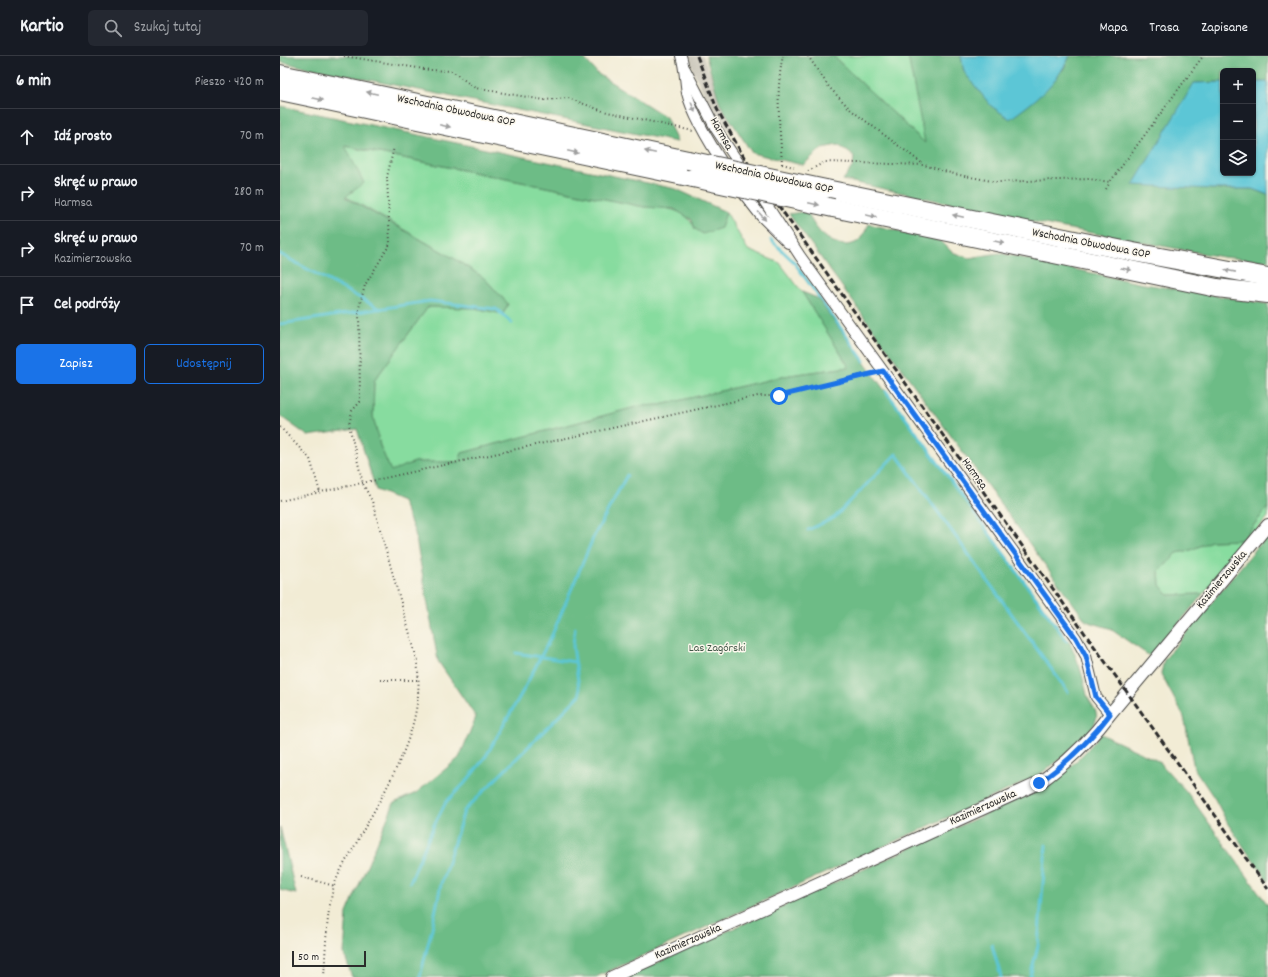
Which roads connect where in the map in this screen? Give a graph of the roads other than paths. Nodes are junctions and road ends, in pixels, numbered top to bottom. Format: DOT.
graph roads {
  1 [pos="681,56"];
  2 [pos="685,69"];
  3 [pos="280,74"];
  4 [pos="280,91"];
  5 [pos="800,256"];
  6 [pos="1268,277"];
  7 [pos="1268,294"];
  8 [pos="1268,525"];
  9 [pos="1110,714"];
  10 [pos="612,977"];
  1 -- 2 [label="street, Harmsa"];
  2 -- 5 [label="street, Harmsa"];
  2 -- 5 [label="street, Harmsa, one-way"];
  6 -- 3 [label="highway, Wschodnia Obwodowa GOP, one-way, bridge"];
  4 -- 7 [label="highway, Wschodnia Obwodowa GOP, one-way, bridge"];
  5 -- 9 [label="street, Harmsa"];
  8 -- 9 [label="street, Kazimierzowska"];
  9 -- 10 [label="street, Kazimierzowska"];
}
